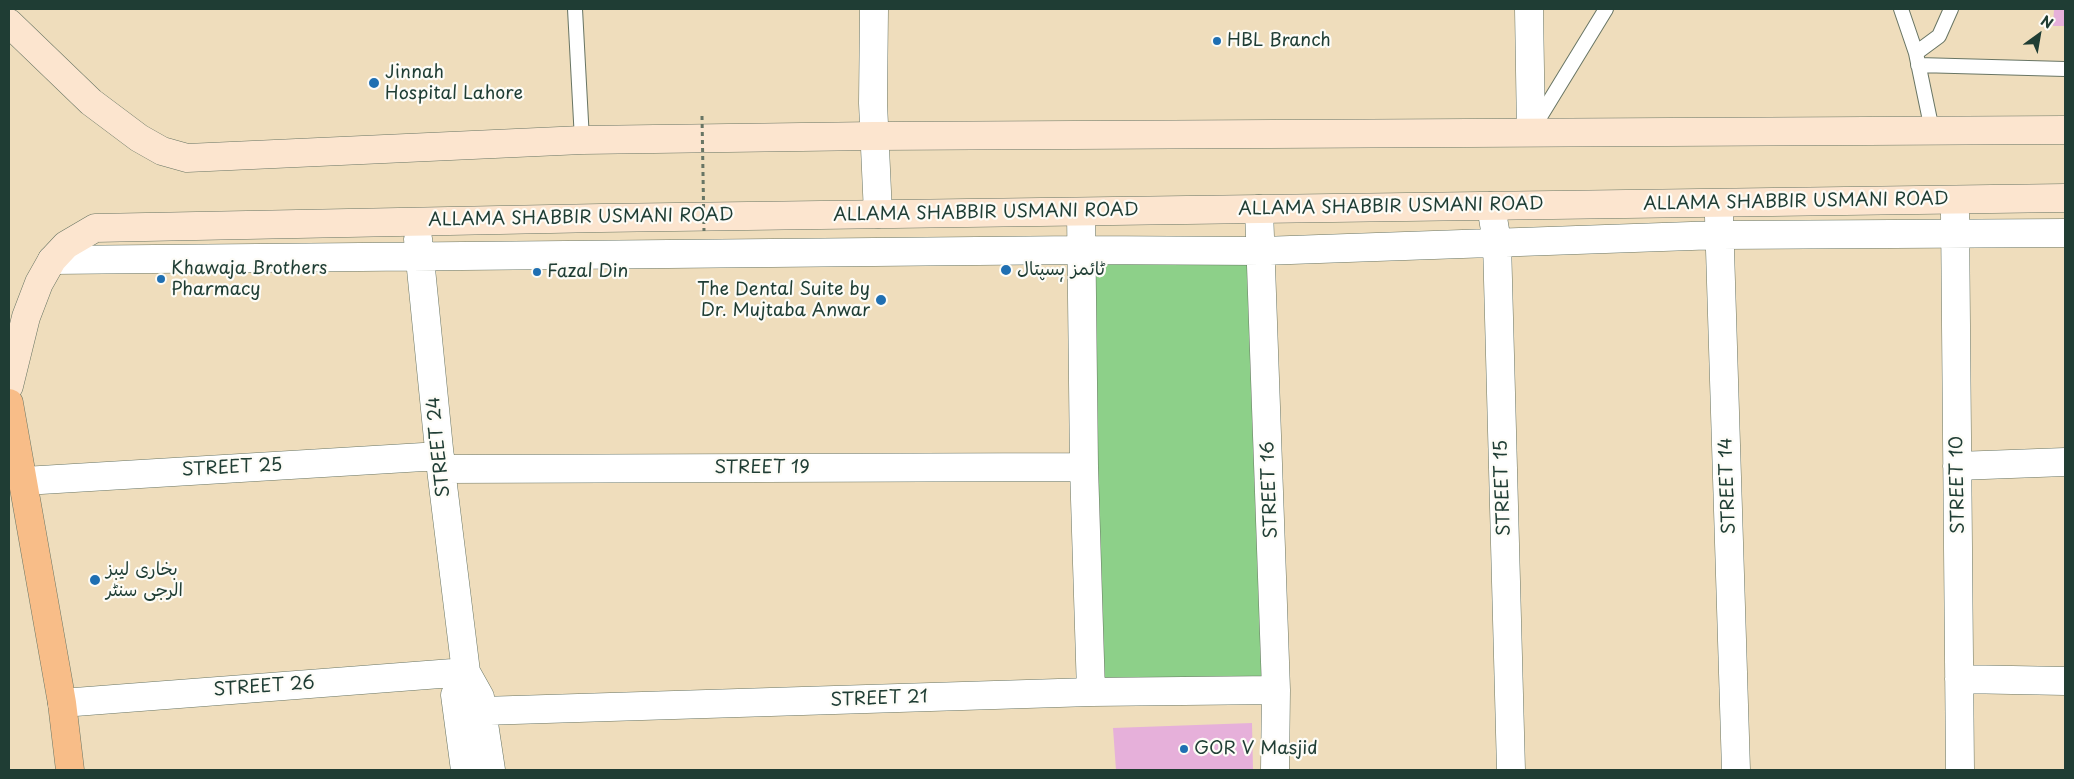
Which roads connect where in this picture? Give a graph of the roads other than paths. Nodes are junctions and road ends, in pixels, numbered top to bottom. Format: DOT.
graph roads {
  1 [pos="575,9"];
  2 [pos="874,9"];
  3 [pos="1529,9"];
  4 [pos="1606,9"];
  5 [pos="1901,9"];
  6 [pos="1951,9"];
  7 [pos="9,23"];
  8 [pos="1917,59"];
  9 [pos="2065,69"];
  10 [pos="1932,130"];
  11 [pos="2065,130"];
  12 [pos="1531,132"];
  13 [pos="874,136"];
  14 [pos="582,140"];
  15 [pos="2065,198"];
  16 [pos="1956,200"];
  17 [pos="1719,203"];
  18 [pos="1491,206"];
  19 [pos="1259,209"];
  20 [pos="1081,212"];
  21 [pos="878,214"];
  22 [pos="417,221"];
  23 [pos="1954,232"];
  24 [pos="2065,233"];
  25 [pos="1720,234"];
  26 [pos="1497,242"];
  27 [pos="1080,250"];
  28 [pos="1262,251"];
  29 [pos="419,256"];
  30 [pos="52,260"];
  31 [pos="9,386"];
  32 [pos="9,403"];
  33 [pos="441,462"];
  34 [pos="2065,462"];
  35 [pos="1958,466"];
  36 [pos="1084,467"];
  37 [pos="24,481"];
  38 [pos="466,672"];
  39 [pos="1959,679"];
  40 [pos="2065,681"];
  41 [pos="1276,690"];
  42 [pos="1091,692"];
  43 [pos="62,703"];
  44 [pos="482,711"];
  45 [pos="70,770"];
  46 [pos="466,770"];
  47 [pos="491,770"];
  48 [pos="1275,770"];
  49 [pos="1511,770"];
  50 [pos="1736,770"];
  51 [pos="1960,770"];
  1 -- 14 [label="lane"];
  2 -- 13 [label="street"];
  3 -- 12 [label="street"];
  4 -- 12 [label="lane"];
  5 -- 8 [label="lane"];
  6 -- 8 [label="lane"];
  7 -- 14 [label="main road"];
  8 -- 9 [label="lane"];
  8 -- 10 [label="lane"];
  10 -- 11 [label="main road"];
  10 -- 12 [label="main road"];
  12 -- 13 [label="main road"];
  13 -- 14 [label="main road"];
  13 -- 21 [label="street"];
  15 -- 16 [label="main road, ALLAMA SHABBIR USMANI ROAD"];
  16 -- 17 [label="main road, ALLAMA SHABBIR USMANI ROAD"];
  16 -- 23 [label="street, STREET 10"];
  17 -- 18 [label="main road, ALLAMA SHABBIR USMANI ROAD"];
  17 -- 25 [label="street, STREET 14"];
  18 -- 19 [label="main road, ALLAMA SHABBIR USMANI ROAD"];
  18 -- 26 [label="street, STREET 15"];
  19 -- 20 [label="main road, ALLAMA SHABBIR USMANI ROAD"];
  19 -- 28 [label="street, STREET 16"];
  20 -- 21 [label="main road, ALLAMA SHABBIR USMANI ROAD"];
  20 -- 27 [label="street"];
  21 -- 22 [label="main road, ALLAMA SHABBIR USMANI ROAD"];
  22 -- 29 [label="street, STREET 24"];
  22 -- 30 [label="main road, ALLAMA SHABBIR USMANI ROAD"];
  23 -- 24 [label="street"];
  23 -- 25 [label="street"];
  23 -- 35 [label="street, STREET 10"];
  25 -- 26 [label="street"];
  25 -- 50 [label="street, STREET 14"];
  26 -- 28 [label="street"];
  26 -- 49 [label="street, STREET 15"];
  27 -- 28 [label="street"];
  27 -- 29 [label="street"];
  27 -- 36 [label="street"];
  28 -- 41 [label="street, STREET 16"];
  29 -- 30 [label="street"];
  29 -- 33 [label="street, STREET 24"];
  30 -- 31 [label="main road, ALLAMA SHABBIR USMANI ROAD"];
  32 -- 37 [label="main road"];
  33 -- 36 [label="street, STREET 19"];
  33 -- 37 [label="street, STREET 25"];
  33 -- 38 [label="street, STREET 24"];
  34 -- 35 [label="street"];
  35 -- 39 [label="street, STREET 10"];
  36 -- 42 [label="street"];
  37 -- 43 [label="main road"];
  38 -- 43 [label="street, STREET 26"];
  38 -- 44 [label="street, STREET 24"];
  38 -- 46 [label="street"];
  39 -- 40 [label="street"];
  39 -- 51 [label="street, STREET 10"];
  41 -- 42 [label="street, STREET 21"];
  41 -- 48 [label="street, STREET 16"];
  42 -- 44 [label="street, STREET 21"];
  43 -- 45 [label="main road"];
  44 -- 47 [label="street, STREET 24"];
}
